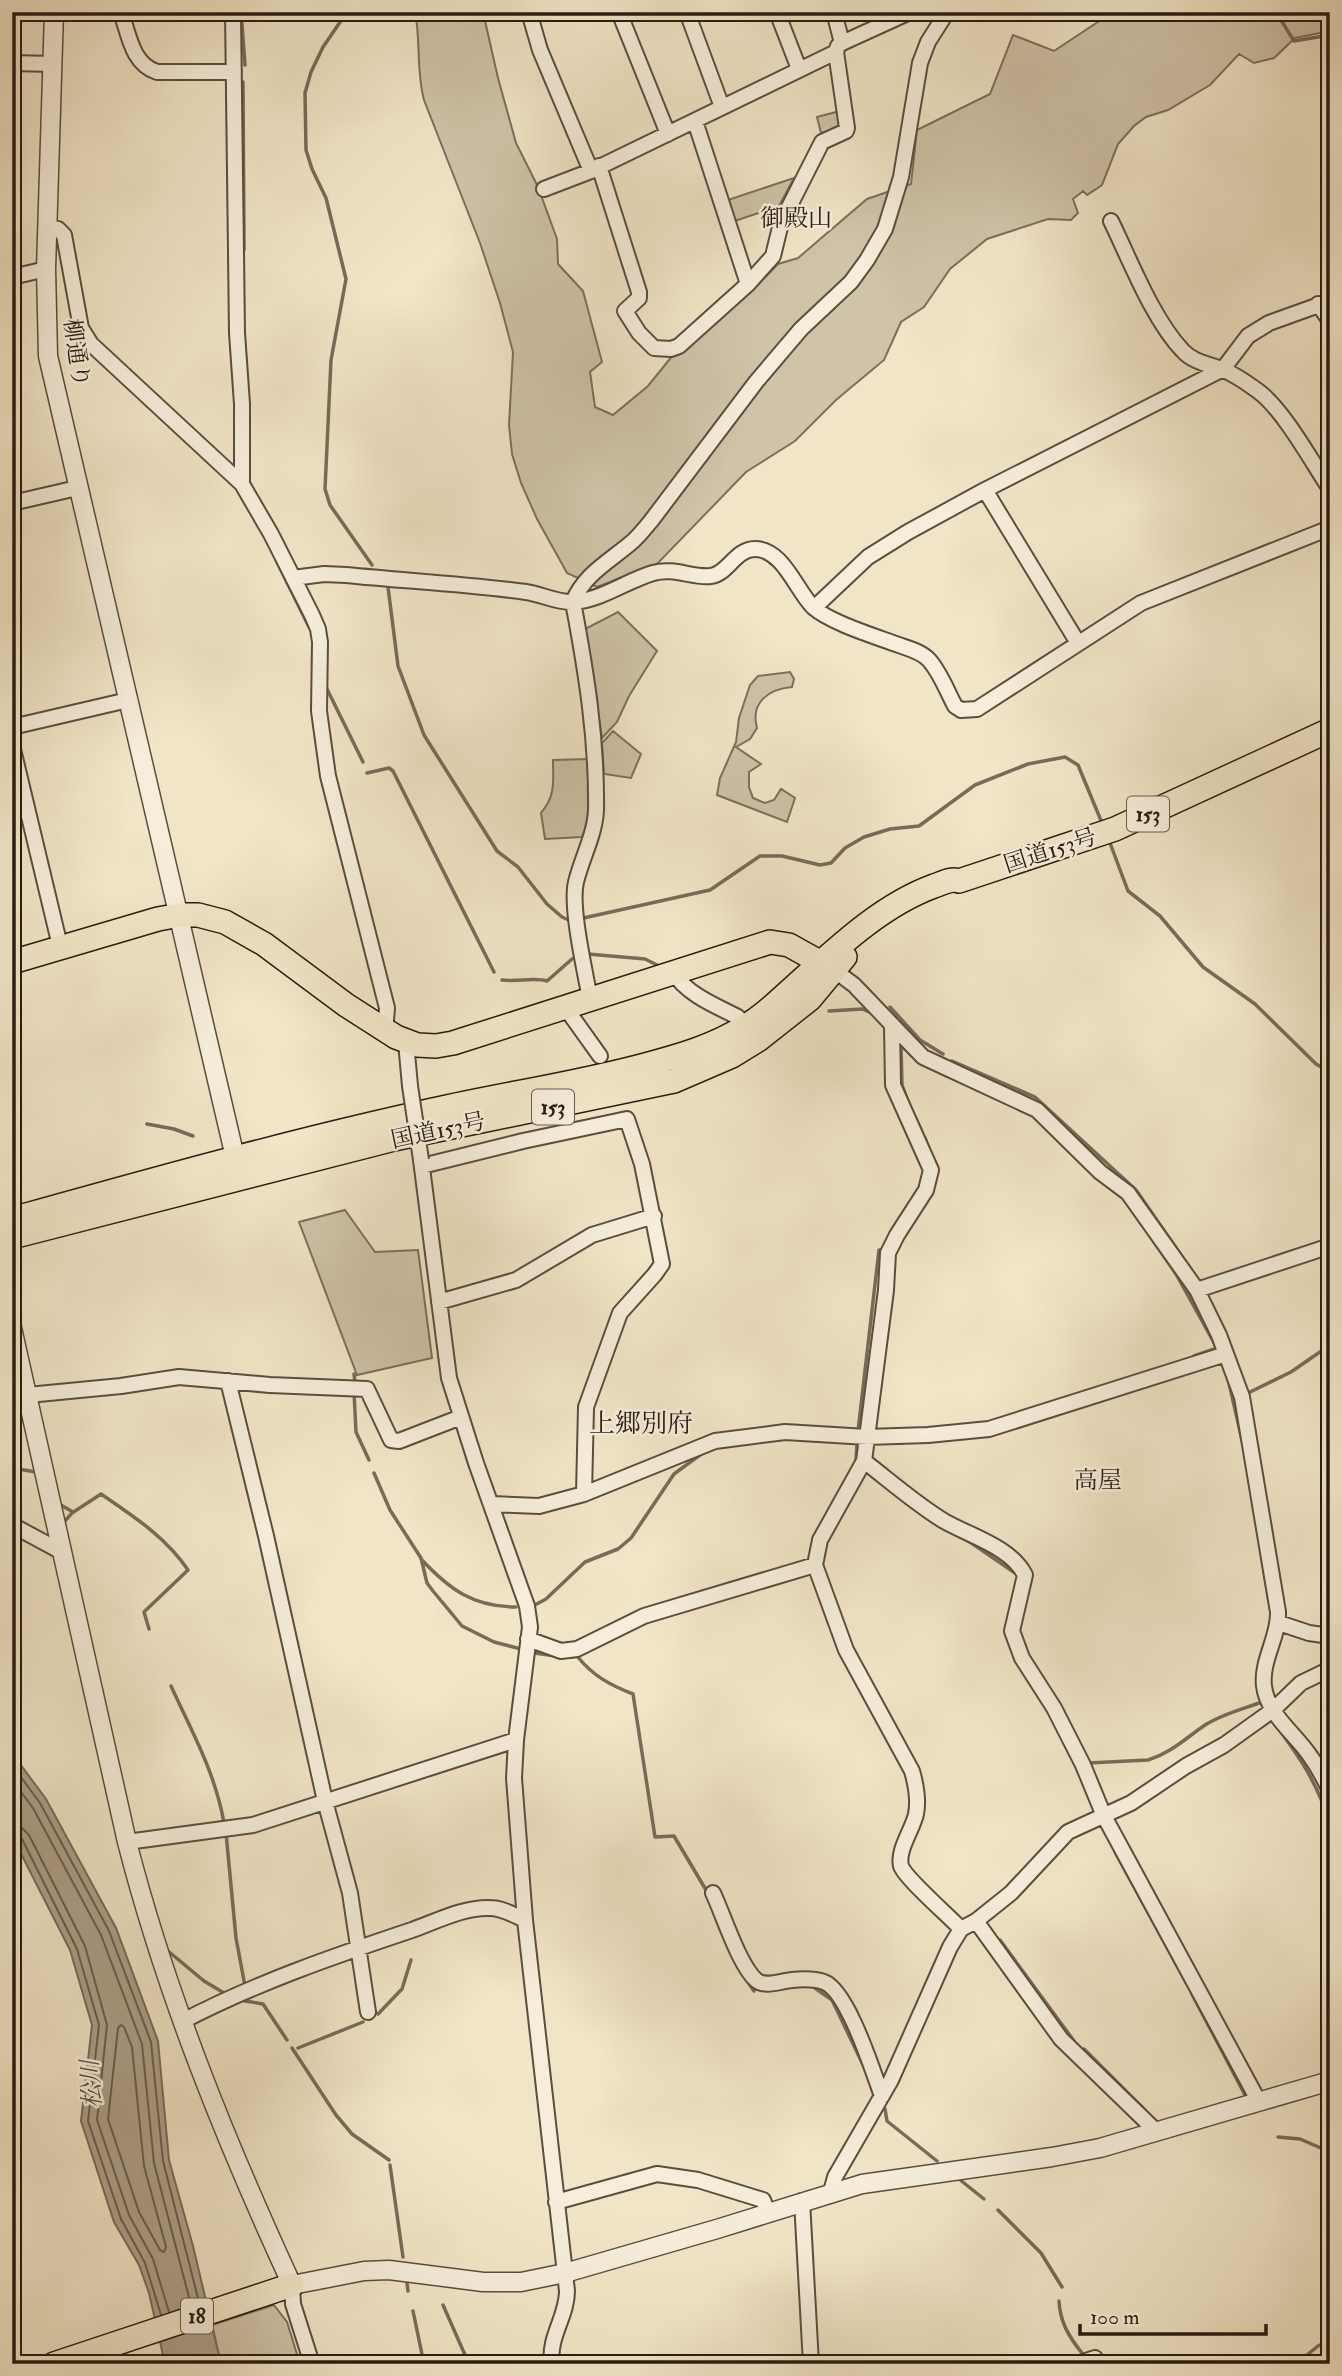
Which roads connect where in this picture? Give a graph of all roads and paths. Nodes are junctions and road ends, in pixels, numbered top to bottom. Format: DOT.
graph roads {
  1 [pos="54,12"];
  2 [pos="121,12"];
  3 [pos="233,12"];
  4 [pos="529,12"];
  5 [pos="619,12"];
  6 [pos="687,12"];
  7 [pos="777,12"];
  8 [pos="834,12"];
  9 [pos="910,12"];
  10 [pos="947,12"];
  11 [pos="839,47"];
  12 [pos="12,63"];
  13 [pos="52,64"];
  14 [pos="799,69"];
  15 [pos="234,72"];
  16 [pos="722,107"];
  17 [pos="695,121"];
  18 [pos="668,134"];
  19 [pos="595,168"];
  20 [pos="544,189"];
  21 [pos="1111,221"];
  22 [pos="47,227"];
  23 [pos="46,269"];
  24 [pos="12,277"];
  25 [pos="748,284"];
  26 [pos="1324,302"];
  27 [pos="1330,321"];
  28 [pos="1223,369"];
  29 [pos="242,484"];
  30 [pos="78,488"];
  31 [pos="1330,489"];
  32 [pos="985,490"];
  33 [pos="12,503"];
  34 [pos="1330,528"];
  35 [pos="293,578"];
  36 [pos="573,602"];
  37 [pos="814,608"];
  38 [pos="1079,643"];
  39 [pos="128,700"];
  40 [pos="12,727"];
  41 [pos="1330,730"];
  42 [pos="12,745"];
  43 [pos="180,915"];
  44 [pos="60,946"];
  45 [pos="12,962"];
  46 [pos="828,966"];
  47 [pos="673,972"];
  48 [pos="590,999"];
  49 [pos="565,1007"];
  50 [pos="738,1017"];
  51 [pos="892,1027"];
  52 [pos="380,1028"];
  53 [pos="406,1042"];
  54 [pos="600,1056"];
  55 [pos="422,1163"];
  56 [pos="237,1167"];
  57 [pos="654,1216"];
  58 [pos="12,1220"];
  59 [pos="12,1237"];
  60 [pos="1330,1246"];
  61 [pos="1197,1290"];
  62 [pos="439,1302"];
  63 [pos="12,1328"];
  64 [pos="1226,1354"];
  65 [pos="228,1381"];
  66 [pos="28,1395"];
  67 [pos="461,1417"];
  68 [pos="867,1437"];
  69 [pos="864,1461"];
  70 [pos="584,1494"];
  71 [pos="492,1504"];
  72 [pos="12,1525"];
  73 [pos="62,1552"];
  74 [pos="815,1565"];
  75 [pos="1279,1622"];
  76 [pos="1330,1636"];
  77 [pos="528,1639"];
  78 [pos="1330,1669"];
  79 [pos="1273,1710"];
  80 [pos="516,1740"];
  81 [pos="1330,1791"];
  82 [pos="325,1801"];
  83 [pos="1104,1816"];
  84 [pos="127,1842"];
  85 [pos="713,1892"];
  86 [pos="525,1920"];
  87 [pos="976,1921"];
  88 [pos="961,1929"];
  89 [pos="357,1948"];
  90 [pos="368,2012"];
  91 [pos="183,2021"];
  92 [pos="1330,2081"];
  93 [pos="882,2096"];
  94 [pos="1258,2100"];
  95 [pos="1156,2131"];
  96 [pos="831,2192"];
  97 [pos="802,2201"];
  98 [pos="556,2202"];
  99 [pos="768,2213"];
  100 [pos="565,2273"];
  101 [pos="292,2285"];
  102 [pos="54,2364"];
  103 [pos="312,2364"];
  104 [pos="552,2364"];
  105 [pos="811,2364"];
  106 [pos="1077,2364"];
  107 [pos="1098,2364"];
  1 -- 13 [label="street, 柳通り"];
  2 -- 15 [label="street"];
  3 -- 15 [label="street"];
  4 -- 19 [label="street"];
  5 -- 18 [label="street"];
  6 -- 16 [label="street"];
  7 -- 14 [label="street"];
  8 -- 11 [label="street"];
  9 -- 11 [label="street"];
  10 -- 36 [label="street"];
  11 -- 14 [label="street"];
  11 -- 25 [label="street"];
  12 -- 13 [label="street"];
  13 -- 22 [label="street, 柳通り"];
  14 -- 16 [label="street"];
  15 -- 29 [label="street"];
  16 -- 17 [label="street"];
  17 -- 18 [label="street"];
  17 -- 25 [label="street"];
  18 -- 19 [label="street"];
  19 -- 20 [label="street"];
  19 -- 25 [label="street"];
  21 -- 28 [label="street"];
  22 -- 23 [label="street, 柳通り"];
  22 -- 29 [label="street"];
  23 -- 24 [label="street"];
  23 -- 30 [label="street, 柳通り"];
  26 -- 27 [label="street"];
  26 -- 28 [label="street"];
  28 -- 31 [label="street"];
  28 -- 32 [label="street"];
  29 -- 35 [label="street"];
  30 -- 33 [label="street"];
  30 -- 39 [label="street, 柳通り"];
  32 -- 37 [label="street"];
  32 -- 38 [label="street"];
  34 -- 38 [label="street"];
  35 -- 36 [label="street"];
  35 -- 52 [label="street"];
  36 -- 37 [label="street"];
  36 -- 48 [label="street"];
  37 -- 38 [label="street"];
  39 -- 40 [label="street"];
  39 -- 43 [label="street, 柳通り"];
  41 -- 46 [label="main road, 国道153号 / 153"];
  42 -- 44 [label="street"];
  43 -- 44 [label="main road"];
  43 -- 52 [label="main road"];
  43 -- 56 [label="street, 柳通り"];
  44 -- 45 [label="main road"];
  46 -- 47 [label="main road"];
  46 -- 51 [label="street"];
  46 -- 56 [label="main road, 国道153号 / 153"];
  47 -- 48 [label="main road"];
  47 -- 50 [label="street"];
  48 -- 49 [label="main road"];
  49 -- 53 [label="main road"];
  49 -- 54 [label="street"];
  51 -- 61 [label="street"];
  51 -- 68 [label="street"];
  52 -- 53 [label="main road"];
  53 -- 55 [label="street, bridge"];
  55 -- 57 [label="street"];
  55 -- 62 [label="street"];
  56 -- 58 [label="main road, 国道153号 / 153"];
  56 -- 59 [label="main road, 国道153号 / 153"];
  57 -- 62 [label="street"];
  57 -- 70 [label="street"];
  60 -- 61 [label="street"];
  61 -- 64 [label="street"];
  62 -- 67 [label="street"];
  63 -- 66 [label="street"];
  64 -- 68 [label="street"];
  64 -- 75 [label="street"];
  65 -- 66 [label="street"];
  65 -- 67 [label="street"];
  65 -- 82 [label="street"];
  66 -- 73 [label="street"];
  67 -- 71 [label="street"];
  68 -- 69 [label="street"];
  68 -- 70 [label="street"];
  69 -- 74 [label="street"];
  69 -- 83 [label="street"];
  70 -- 71 [label="street"];
  71 -- 77 [label="street"];
  72 -- 73 [label="street"];
  73 -- 84 [label="street"];
  74 -- 77 [label="street"];
  74 -- 88 [label="street"];
  75 -- 76 [label="street"];
  75 -- 79 [label="street"];
  77 -- 80 [label="street"];
  78 -- 79 [label="street"];
  79 -- 81 [label="street"];
  79 -- 83 [label="street"];
  80 -- 82 [label="street"];
  80 -- 86 [label="street"];
  82 -- 84 [label="street"];
  82 -- 89 [label="street"];
  83 -- 87 [label="street"];
  83 -- 94 [label="street"];
  84 -- 91 [label="street"];
  85 -- 93 [label="street"];
  86 -- 89 [label="street"];
  86 -- 98 [label="street"];
  87 -- 88 [label="street"];
  87 -- 95 [label="street"];
  88 -- 93 [label="street"];
  89 -- 90 [label="street"];
  89 -- 91 [label="street"];
  91 -- 101 [label="street"];
  92 -- 94 [label="street"];
  93 -- 96 [label="street"];
  94 -- 95 [label="street"];
  95 -- 96 [label="street"];
  96 -- 97 [label="street"];
  97 -- 99 [label="street"];
  97 -- 105 [label="street"];
  98 -- 99 [label="street"];
  98 -- 100 [label="street"];
  99 -- 100 [label="street"];
  100 -- 101 [label="street"];
  100 -- 104 [label="street"];
  101 -- 102 [label="main road, 18"];
  101 -- 103 [label="street"];
  106 -- 107 [label="street"];
}
